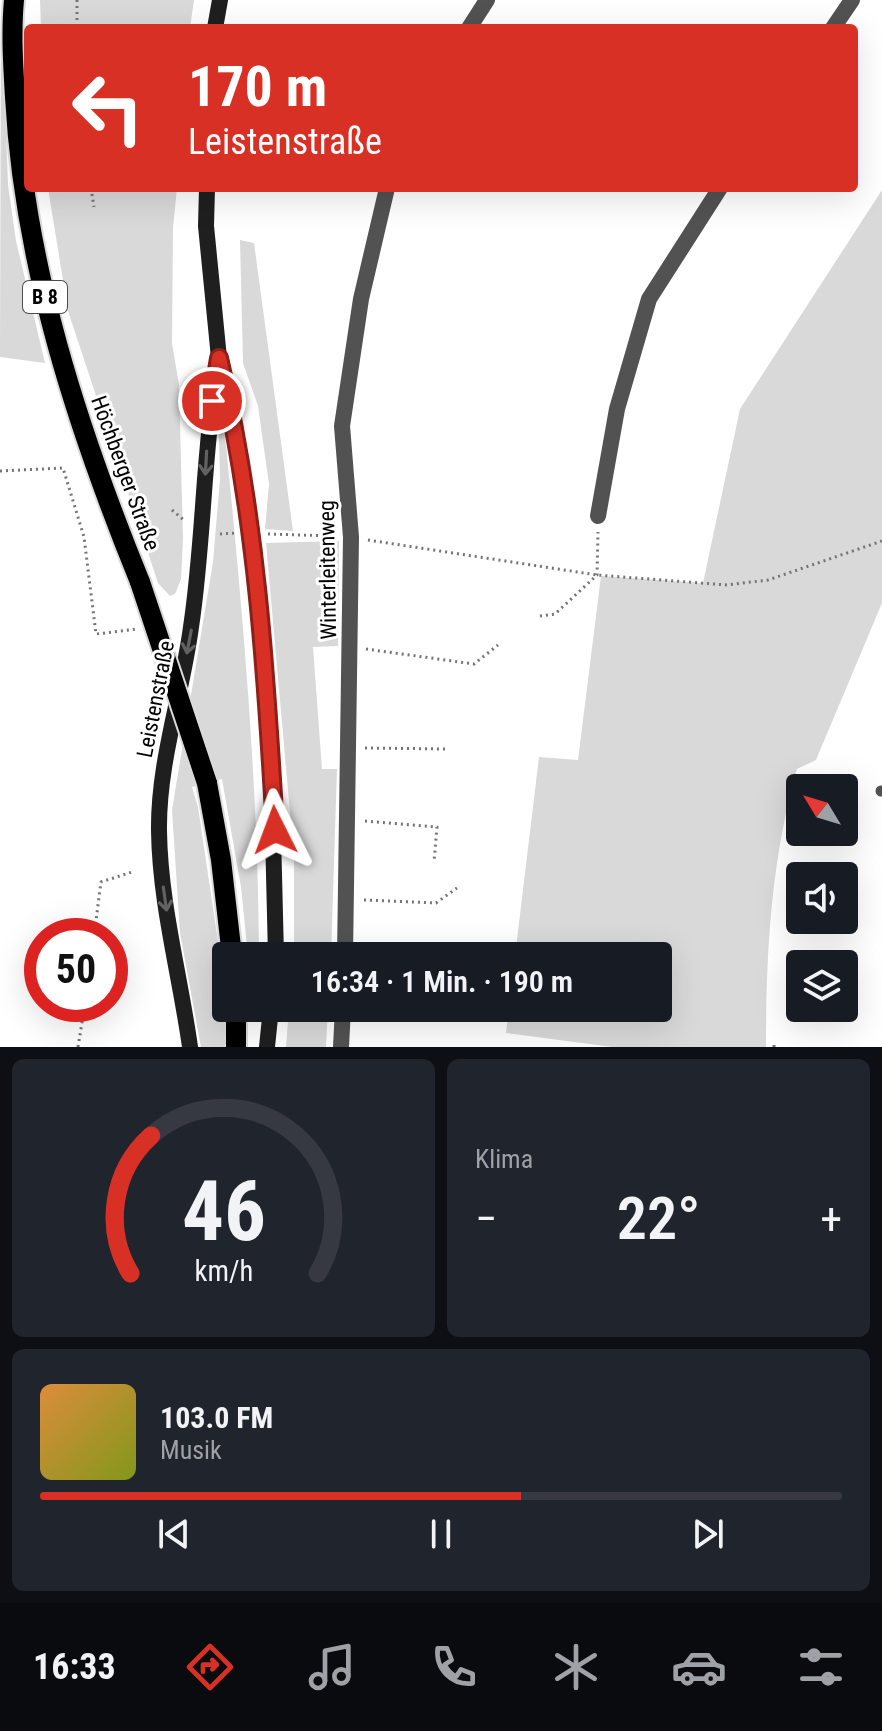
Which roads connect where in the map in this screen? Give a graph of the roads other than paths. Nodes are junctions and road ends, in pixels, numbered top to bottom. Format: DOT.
graph roads {
  1 [pos="14,0"];
  2 [pos="220,0"];
  3 [pos="487,0"];
  4 [pos="852,0"];
  5 [pos="216,24"];
  6 [pos="472,24"];
  7 [pos="836,24"];
  8 [pos="24,188"];
  9 [pos="25,192"];
  10 [pos="207,192"];
  11 [pos="386,192"];
  12 [pos="717,192"];
  13 [pos="219,358"];
  14 [pos="598,516"];
  15 [pos="230,942"];
  16 [pos="276,942"];
  17 [pos="346,942"];
  18 [pos="236,1022"];
  19 [pos="270,1022"];
  20 [pos="342,1022"];
  21 [pos="190,1047"];
  22 [pos="236,1047"];
  23 [pos="267,1047"];
  24 [pos="341,1047"];
  1 -- 8 [label="main road, Höchberger Straße / B 8, bridge"];
  2 -- 5 [label="main road"];
  3 -- 6 [label="street"];
  4 -- 7 [label="street"];
  9 -- 15 [label="main road, Höchberger Straße / B 8, bridge"];
  10 -- 13 [label="main road, Leistenstraße"];
  11 -- 17 [label="street, Winterleitenweg"];
  12 -- 14 [label="street"];
  13 -- 16 [label="main road, Leistenstraße"];
  13 -- 21 [label="main road, Leistenstraße, one-way"];
  18 -- 22 [label="main road"];
  19 -- 23 [label="main road"];
  20 -- 24 [label="street"];
}
